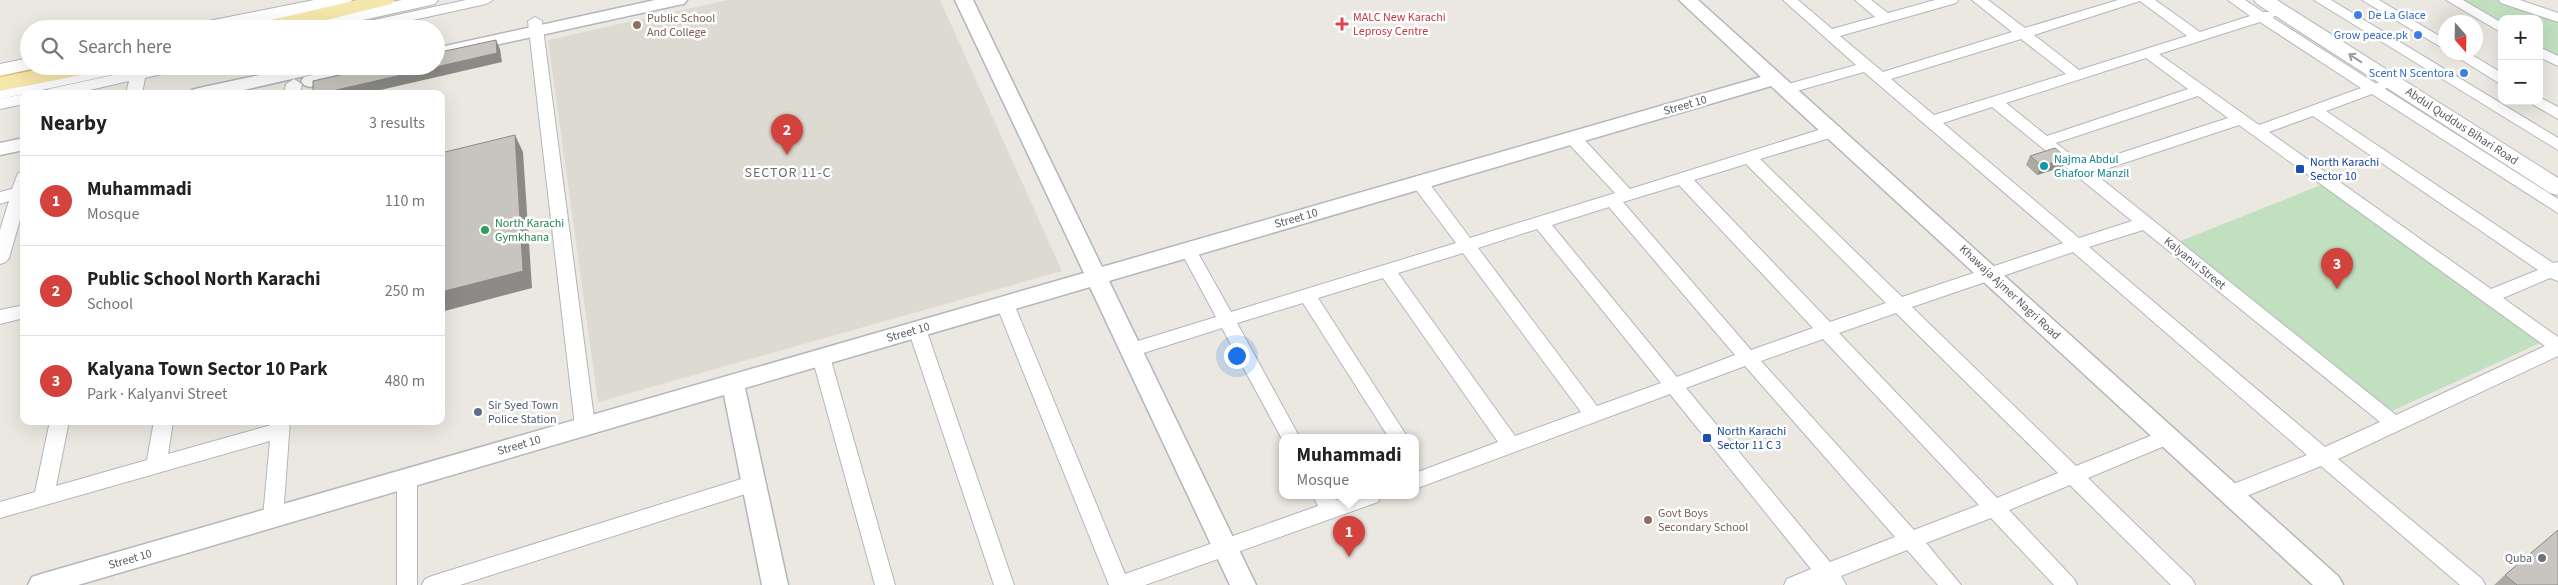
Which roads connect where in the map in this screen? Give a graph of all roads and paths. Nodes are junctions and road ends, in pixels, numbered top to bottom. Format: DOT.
graph roads {
  1 [pos="342,0"];
  2 [pos="428,0"];
  3 [pos="486,0"];
  4 [pos="628,0"];
  5 [pos="678,0"];
  6 [pos="964,0"];
  7 [pos="1688,0"];
  8 [pos="1790,0"];
  9 [pos="1862,0"];
  10 [pos="1951,0"];
  11 [pos="1979,0"];
  12 [pos="2133,0"];
  13 [pos="2146,0"];
  14 [pos="2235,0"];
  15 [pos="2321,0"];
  16 [pos="2369,0"];
  17 [pos="2453,0"];
  18 [pos="2506,0"];
  19 [pos="2274,7"];
  20 [pos="388,14"];
  21 [pos="1885,18"];
  22 [pos="2558,18"];
  23 [pos="243,20"];
  24 [pos="338,20"];
  25 [pos="351,20"];
  26 [pos="373,20"];
  27 [pos="535,26"];
  28 [pos="2498,27"];
  29 [pos="1830,34"];
  30 [pos="2024,35"];
  31 [pos="2197,36"];
  32 [pos="445,41"];
  33 [pos="2438,41"];
  34 [pos="445,51"];
  35 [pos="2148,53"];
  36 [pos="2543,53"];
  37 [pos="2469,60"];
  38 [pos="2558,62"];
  39 [pos="20,66"];
  40 [pos="0,70"];
  41 [pos="1874,71"];
  42 [pos="46,75"];
  43 [pos="104,75"];
  44 [pos="114,75"];
  45 [pos="132,75"];
  46 [pos="286,75"];
  47 [pos="344,75"];
  48 [pos="2078,76"];
  49 [pos="2498,78"];
  50 [pos="0,84"];
  51 [pos="1780,84"];
  52 [pos="2383,85"];
  53 [pos="293,89"];
  54 [pos="20,90"];
  55 [pos="22,90"];
  56 [pos="63,90"];
  57 [pos="134,90"];
  58 [pos="217,90"];
  59 [pos="2199,90"];
  60 [pos="0,94"];
  61 [pos="20,100"];
  62 [pos="1995,102"];
  63 [pos="0,104"];
  64 [pos="2543,105"];
  65 [pos="2314,110"];
  66 [pos="2558,114"];
  67 [pos="2241,119"];
  68 [pos="1933,121"];
  69 [pos="1834,131"];
  70 [pos="2257,131"];
  71 [pos="20,133"];
  72 [pos="0,137"];
  73 [pos="1573,138"];
  74 [pos="2044,142"];
  75 [pos="20,145"];
  76 [pos="2558,145"];
  77 [pos="0,149"];
  78 [pos="1750,159"];
  79 [pos="2558,168"];
  80 [pos="2081,172"];
  81 [pos="1683,180"];
  82 [pos="1420,182"];
  83 [pos="2558,188"];
  84 [pos="20,193"];
  85 [pos="20,196"];
  86 [pos="0,198"];
  87 [pos="1620,198"];
  88 [pos="2558,208"];
  89 [pos="1540,223"];
  90 [pos="2145,223"];
  91 [pos="2077,246"];
  92 [pos="1467,247"];
  93 [pos="1188,250"];
  94 [pos="0,258"];
  95 [pos="2556,271"];
  96 [pos="1388,272"];
  97 [pos="1990,273"];
  98 [pos="1096,277"];
  99 [pos="1308,296"];
  100 [pos="2489,296"];
  101 [pos="1005,304"];
  102 [pos="1901,306"];
  103 [pos="20,312"];
  104 [pos="0,318"];
  105 [pos="1226,322"];
  106 [pos="917,329"];
  107 [pos="1827,332"];
  108 [pos="2558,347"];
  109 [pos="1132,350"];
  110 [pos="822,357"];
  111 [pos="1748,358"];
  112 [pos="733,383"];
  113 [pos="1674,386"];
  114 [pos="1594,416"];
  115 [pos="2395,424"];
  116 [pos="59,425"];
  117 [pos="163,425"];
  118 [pos="281,426"];
  119 [pos="585,426"];
  120 [pos="1289,434"];
  121 [pos="1396,434"];
  122 [pos="2167,437"];
  123 [pos="1510,445"];
  124 [pos="2323,457"];
  125 [pos="156,466"];
  126 [pos="1419,474"];
  127 [pos="2072,476"];
  128 [pos="407,478"];
  129 [pos="754,483"];
  130 [pos="2230,494"];
  131 [pos="44,497"];
  132 [pos="1349,499"];
  133 [pos="1327,502"];
  134 [pos="1993,508"];
  135 [pos="0,510"];
  136 [pos="272,517"];
  137 [pos="1911,540"];
  138 [pos="1225,546"];
  139 [pos="1831,579"];
  140 [pos="44,584"];
  141 [pos="406,585"];
  142 [pos="432,585"];
  143 [pos="775,585"];
  144 [pos="885,585"];
  145 [pos="1004,585"];
  146 [pos="1120,585"];
  147 [pos="1243,585"];
  148 [pos="1794,585"];
  149 [pos="1952,585"];
  150 [pos="2067,585"];
  151 [pos="2185,585"];
  152 [pos="2330,585"];
  153 [pos="2476,585"];
  1 -- 23 [label="main road"];
  2 -- 20 [label="main road"];
  3 -- 20 [label="street"];
  4 -- 27 [label="street"];
  5 -- 27 [label="street"];
  6 -- 98 [label="street"];
  7 -- 51 [label="street, Khawaja Ajmer Nagri Road"];
  8 -- 29 [label="street"];
  9 -- 21 [label="street"];
  10 -- 21 [label="street"];
  11 -- 30 [label="street"];
  12 -- 30 [label="street"];
  13 -- 31 [label="street"];
  14 -- 19 [label="street"];
  15 -- 76 [label="street"];
  16 -- 33 [label="street"];
  17 -- 28 [label="street"];
  18 -- 22 [label="street"];
  19 -- 31 [label="street"];
  19 -- 52 [label="main road, Abdul Quddus Bihari Road"];
  19 -- 79 [label="main road, Abdul Quddus Bihari Road"];
  20 -- 24 [label="main road"];
  20 -- 25 [label="main road"];
  20 -- 26 [label="street"];
  21 -- 29 [label="street"];
  27 -- 32 [label="street"];
  27 -- 34 [label="street"];
  27 -- 119 [label="street"];
  29 -- 41 [label="street"];
  30 -- 41 [label="street"];
  30 -- 48 [label="street"];
  31 -- 35 [label="street"];
  35 -- 48 [label="street"];
  35 -- 59 [label="street"];
  36 -- 38 [label="street"];
  37 -- 49 [label="street"];
  39 -- 40 [label="main road"];
  41 -- 51 [label="street"];
  41 -- 68 [label="street"];
  42 -- 50 [label="main road"];
  43 -- 55 [label="main road"];
  44 -- 56 [label="street"];
  45 -- 57 [label="street"];
  46 -- 58 [label="street"];
  47 -- 53 [label="street"];
  48 -- 62 [label="street"];
  51 -- 69 [label="street, Khawaja Ajmer Nagri Road"];
  51 -- 73 [label="street, Street 10"];
  52 -- 65 [label="street"];
  52 -- 83 [label="main road, Abdul Quddus Bihari Road"];
  52 -- 88 [label="street"];
  54 -- 60 [label="main road"];
  59 -- 67 [label="street"];
  59 -- 74 [label="street"];
  61 -- 63 [label="street"];
  62 -- 68 [label="street"];
  62 -- 74 [label="street, Kalyanvi Street"];
  64 -- 66 [label="street"];
  65 -- 70 [label="street"];
  65 -- 95 [label="street"];
  67 -- 70 [label="street"];
  67 -- 80 [label="street"];
  68 -- 91 [label="street"];
  69 -- 78 [label="street"];
  69 -- 97 [label="street, Khawaja Ajmer Nagri Road"];
  70 -- 100 [label="street"];
  71 -- 72 [label="street"];
  73 -- 82 [label="street, Street 10"];
  73 -- 87 [label="street"];
  74 -- 80 [label="street, Kalyanvi Street"];
  75 -- 77 [label="street"];
  78 -- 81 [label="street"];
  78 -- 102 [label="street"];
  80 -- 90 [label="street, Kalyanvi Street"];
  81 -- 87 [label="street"];
  81 -- 107 [label="street"];
  82 -- 92 [label="street"];
  82 -- 93 [label="street, Street 10"];
  84 -- 86 [label="street"];
  85 -- 94 [label="street"];
  87 -- 89 [label="street"];
  87 -- 111 [label="street"];
  89 -- 92 [label="street"];
  89 -- 113 [label="street"];
  90 -- 91 [label="street"];
  90 -- 115 [label="street, Kalyanvi Street"];
  91 -- 97 [label="street"];
  91 -- 124 [label="street"];
  92 -- 96 [label="street"];
  92 -- 114 [label="street"];
  93 -- 98 [label="street, Street 10"];
  93 -- 105 [label="street"];
  95 -- 100 [label="street"];
  96 -- 99 [label="street"];
  96 -- 123 [label="street"];
  97 -- 102 [label="street"];
  97 -- 122 [label="street, Khawaja Ajmer Nagri Road"];
  98 -- 101 [label="street, Street 10"];
  98 -- 109 [label="street"];
  99 -- 105 [label="street"];
  99 -- 121 [label="street"];
  100 -- 108 [label="street"];
  101 -- 106 [label="street, Street 10"];
  101 -- 146 [label="street"];
  102 -- 107 [label="street"];
  102 -- 127 [label="street"];
  103 -- 104 [label="street"];
  105 -- 109 [label="street"];
  105 -- 120 [label="street"];
  106 -- 110 [label="street, Street 10"];
  106 -- 145 [label="street"];
  107 -- 111 [label="street"];
  107 -- 134 [label="street"];
  108 -- 115 [label="street"];
  109 -- 138 [label="street"];
  110 -- 112 [label="street, Street 10"];
  110 -- 144 [label="street"];
  111 -- 113 [label="street"];
  111 -- 137 [label="street"];
  112 -- 119 [label="street, Street 10"];
  112 -- 129 [label="street"];
  113 -- 114 [label="street"];
  113 -- 139 [label="street"];
  114 -- 123 [label="street"];
  115 -- 124 [label="street"];
  116 -- 131 [label="street"];
  117 -- 125 [label="street"];
  118 -- 125 [label="street"];
  118 -- 136 [label="street"];
  119 -- 128 [label="street, Street 10"];
  122 -- 127 [label="street"];
  122 -- 130 [label="street, Khawaja Ajmer Nagri Road"];
  123 -- 126 [label="street"];
  124 -- 130 [label="street"];
  124 -- 153 [label="street"];
  125 -- 131 [label="street"];
  127 -- 134 [label="street"];
  127 -- 151 [label="street"];
  128 -- 136 [label="street, Street 10"];
  128 -- 141 [label="street"];
  129 -- 142 [label="street"];
  129 -- 143 [label="street"];
  130 -- 152 [label="street, Khawaja Ajmer Nagri Road"];
  131 -- 135 [label="street"];
  132 -- 133 [label="street"];
  133 -- 138 [label="street"];
  134 -- 137 [label="street"];
  134 -- 150 [label="street"];
  136 -- 140 [label="street, Street 10"];
  137 -- 139 [label="street"];
  137 -- 149 [label="street"];
  138 -- 146 [label="street"];
  138 -- 147 [label="street"];
  139 -- 148 [label="street"];
}
